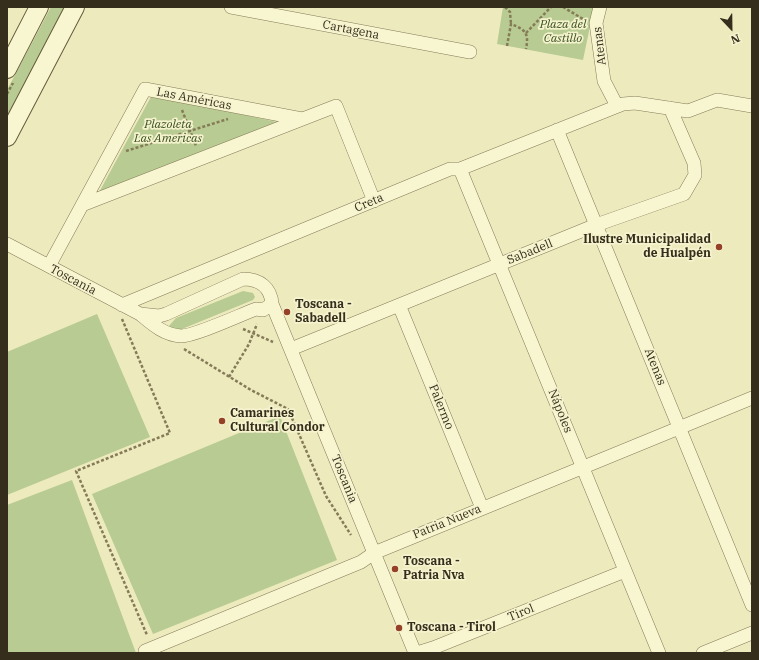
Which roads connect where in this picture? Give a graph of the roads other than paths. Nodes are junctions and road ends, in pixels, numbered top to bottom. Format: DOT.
graph roads {
  1 [pos="39,7"];
  2 [pos="75,7"];
  3 [pos="232,7"];
  4 [pos="600,7"];
  5 [pos="276,11"];
  6 [pos="470,52"];
  7 [pos="7,69"];
  8 [pos="617,106"];
  9 [pos="752,106"];
  10 [pos="670,108"];
  11 [pos="303,119"];
  12 [pos="557,130"];
  13 [pos="7,137"];
  14 [pos="460,169"];
  15 [pos="374,201"];
  16 [pos="82,205"];
  17 [pos="596,225"];
  18 [pos="7,244"];
  19 [pos="500,264"];
  20 [pos="49,266"];
  21 [pos="399,305"];
  22 [pos="267,307"];
  23 [pos="121,311"];
  24 [pos="140,314"];
  25 [pos="291,349"];
  26 [pos="752,398"];
  27 [pos="679,427"];
  28 [pos="583,467"];
  29 [pos="482,508"];
  30 [pos="374,553"];
  31 [pos="625,571"];
  32 [pos="752,605"];
  33 [pos="752,633"];
  34 [pos="145,652"];
  35 [pos="416,653"];
  36 [pos="659,653"];
  37 [pos="703,653"];
  1 -- 7 [label="street"];
  2 -- 13 [label="street"];
  3 -- 5 [label="street, Cartagena"];
  4 -- 8 [label="street, Atenas"];
  5 -- 6 [label="street, Cartagena"];
  8 -- 10 [label="street"];
  8 -- 12 [label="street, Creta"];
  9 -- 10 [label="street"];
  10 -- 17 [label="street, Sabadell"];
  11 -- 15 [label="street"];
  11 -- 16 [label="street"];
  11 -- 16 [label="street, Las Américas"];
  12 -- 14 [label="street, Creta"];
  12 -- 17 [label="street, Atenas"];
  14 -- 15 [label="street, Creta"];
  14 -- 19 [label="street, Nápoles"];
  15 -- 23 [label="street, Creta"];
  16 -- 20 [label="street, Las Américas"];
  17 -- 19 [label="street, Sabadell"];
  17 -- 27 [label="street, Atenas"];
  18 -- 20 [label="street, Toscania"];
  19 -- 21 [label="street, Sabadell"];
  19 -- 28 [label="street, Nápoles"];
  20 -- 23 [label="street, Toscania"];
  21 -- 25 [label="street, Sabadell"];
  21 -- 29 [label="street, Palermo"];
  22 -- 24 [label="street, Toscania"];
  22 -- 24 [label="street, Toscania"];
  22 -- 25 [label="street, Toscania"];
  23 -- 24 [label="street, Toscania"];
  25 -- 30 [label="street, Toscania"];
  26 -- 27 [label="street, Patria Nueva"];
  27 -- 28 [label="street, Patria Nueva"];
  27 -- 32 [label="street, Atenas"];
  28 -- 29 [label="street, Patria Nueva"];
  28 -- 31 [label="street, Nápoles"];
  29 -- 30 [label="street, Patria Nueva"];
  30 -- 34 [label="street, Patria Nueva"];
  30 -- 35 [label="street, Toscania"];
  31 -- 35 [label="street, Tirol"];
  31 -- 36 [label="street, Nápoles"];
  33 -- 37 [label="street"];
}
